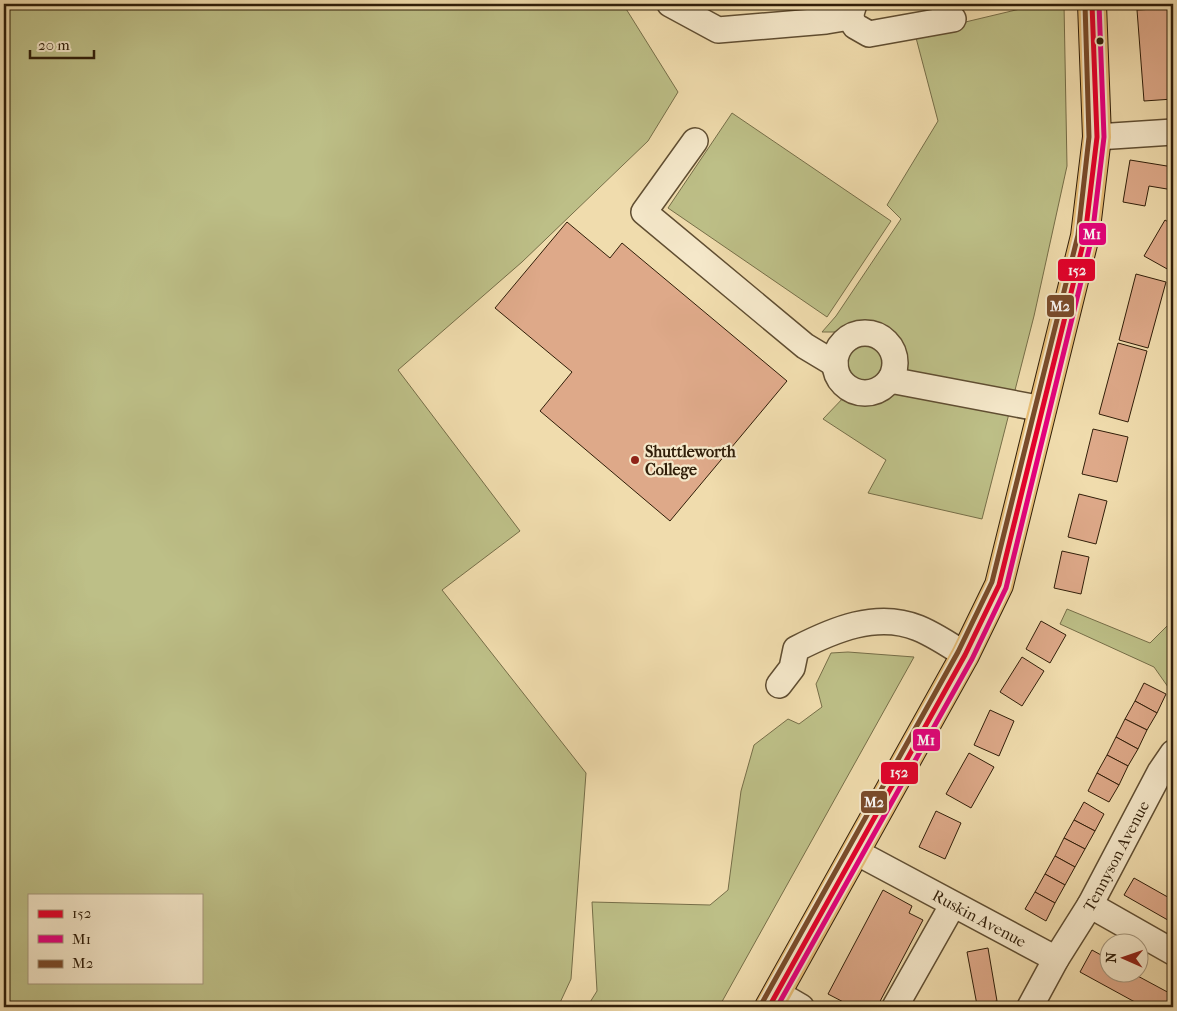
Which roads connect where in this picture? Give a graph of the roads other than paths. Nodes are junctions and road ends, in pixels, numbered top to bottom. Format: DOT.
graph roads {
  1 [pos="670,4"];
  2 [pos="1092,4"];
  3 [pos="852,10"];
  4 [pos="953,19"];
  5 [pos="1173,132"];
  6 [pos="1097,137"];
  7 [pos="695,140"];
  8 [pos="835,364"];
  9 [pos="890,380"];
  10 [pos="1043,409"];
  11 [pos="965,655"];
  12 [pos="779,685"];
  13 [pos="1173,753"];
  14 [pos="856,852"];
  15 [pos="1090,905"];
  16 [pos="952,906"];
  17 [pos="1173,952"];
  18 [pos="1056,959"];
  19 [pos="773,1000"];
  20 [pos="801,1007"];
  21 [pos="895,1007"];
  22 [pos="1030,1007"];
  1 -- 3 [label="street"];
  2 -- 6 [label="main road"];
  3 -- 4 [label="street"];
  5 -- 6 [label="street"];
  6 -- 10 [label="main road"];
  7 -- 8 [label="street"];
  8 -- 9 [label="street"];
  8 -- 9 [label="street"];
  9 -- 10 [label="street"];
  10 -- 11 [label="main road"];
  11 -- 12 [label="street"];
  11 -- 14 [label="main road"];
  13 -- 15 [label="street, Tennyson Avenue"];
  14 -- 16 [label="street, Ruskin Avenue"];
  14 -- 19 [label="main road"];
  15 -- 17 [label="street"];
  15 -- 18 [label="street, Tennyson Avenue"];
  16 -- 18 [label="street, Ruskin Avenue"];
  16 -- 21 [label="street"];
  18 -- 22 [label="street"];
  19 -- 20 [label="street"];
}
